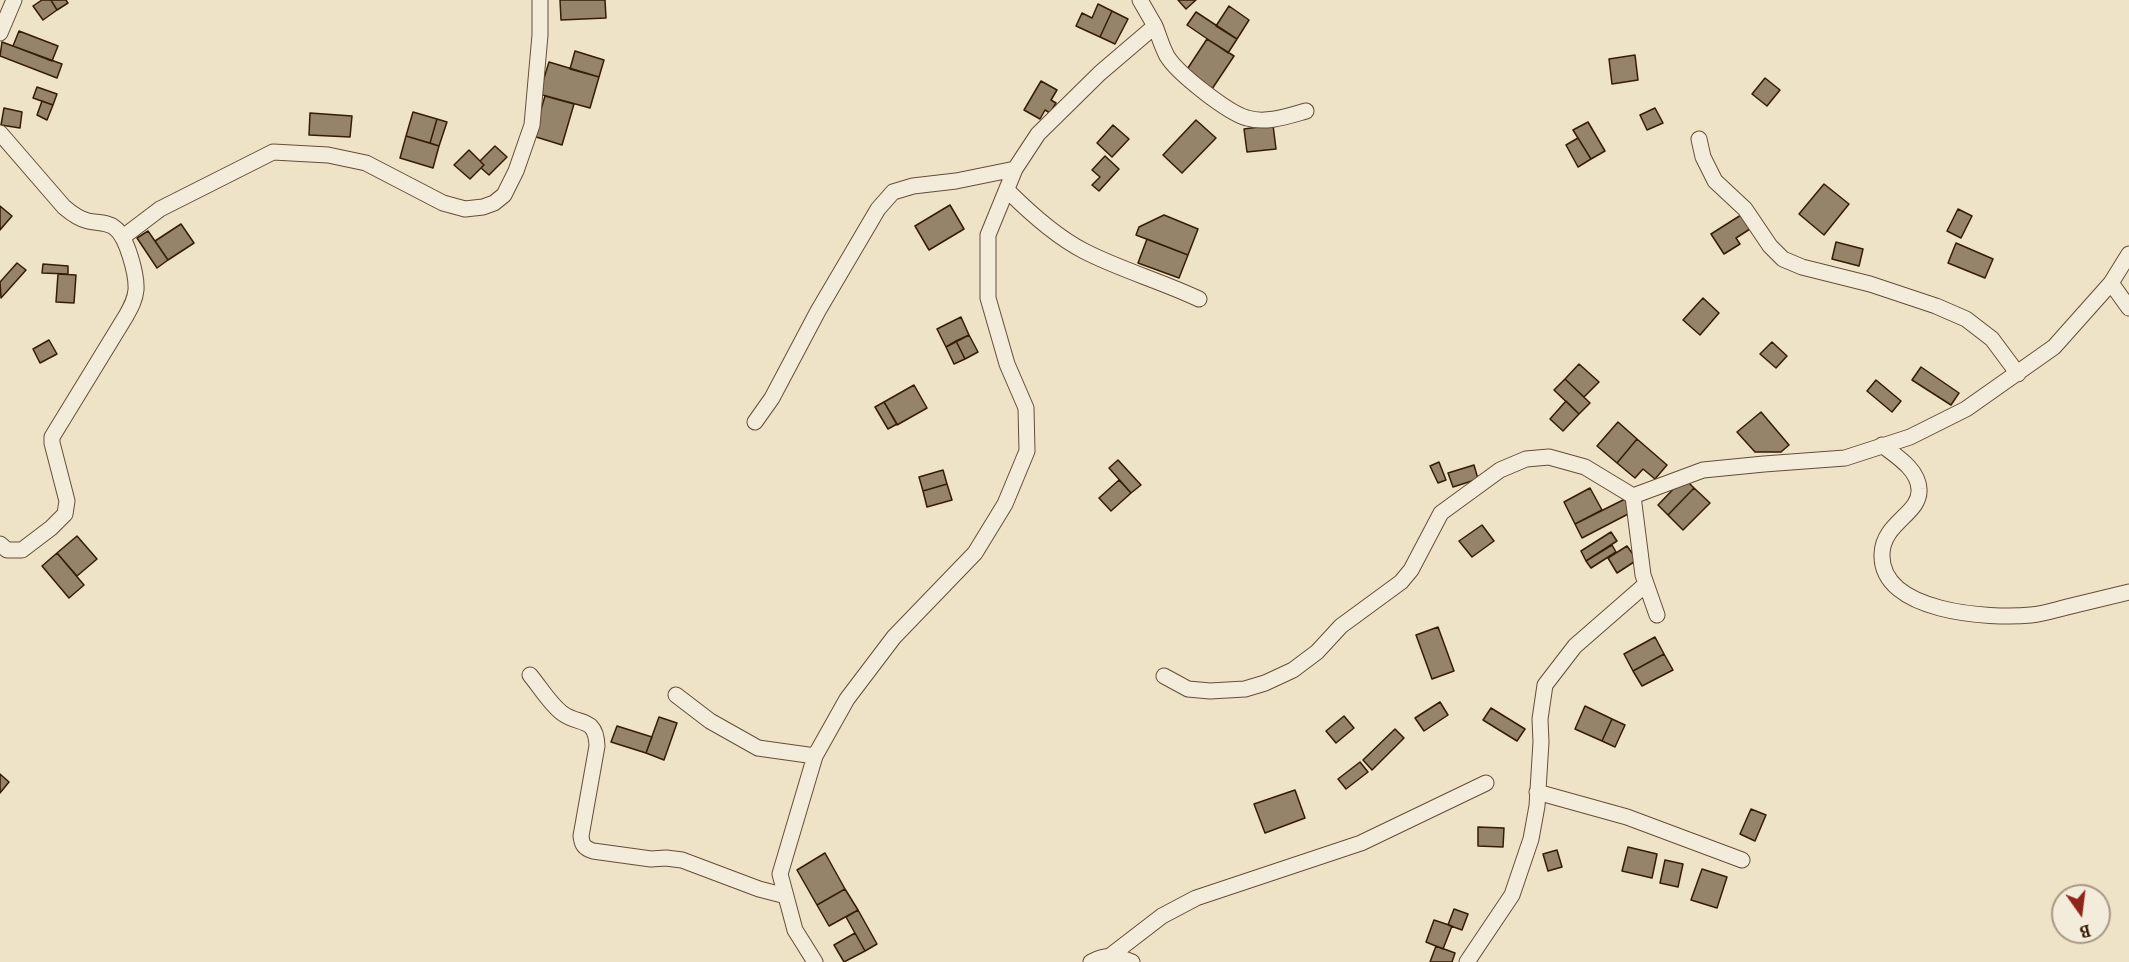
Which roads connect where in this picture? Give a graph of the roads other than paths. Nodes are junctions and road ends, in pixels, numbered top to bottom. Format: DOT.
graph roads {
  1 [pos="14,0"];
  2 [pos="540,0"];
  3 [pos="1140,0"];
  4 [pos="1155,26"];
  5 [pos="0,33"];
  6 [pos="1306,111"];
  7 [pos="0,133"];
  8 [pos="1699,139"];
  9 [pos="1015,169"];
  10 [pos="1008,190"];
  11 [pos="123,237"];
  12 [pos="2129,254"];
  13 [pos="2111,283"];
  14 [pos="1199,299"];
  15 [pos="2129,308"];
  16 [pos="2018,374"];
  17 [pos="754,422"];
  18 [pos="1882,445"];
  19 [pos="1633,496"];
  20 [pos="0,544"];
  21 [pos="1645,585"];
  22 [pos="2129,592"];
  23 [pos="1656,615"];
  24 [pos="530,675"];
  25 [pos="1164,676"];
  26 [pos="676,695"];
  27 [pos="815,756"];
  28 [pos="1486,783"];
  29 [pos="1537,792"];
  30 [pos="1742,860"];
  31 [pos="786,897"];
  32 [pos="1110,956"];
  33 [pos="815,962"];
  34 [pos="1091,962"];
  35 [pos="1132,962"];
  36 [pos="1467,962"];
  1 -- 5 [label="street"];
  2 -- 11 [label="street"];
  3 -- 4 [label="street"];
  4 -- 6 [label="street"];
  4 -- 9 [label="street"];
  7 -- 11 [label="street"];
  8 -- 16 [label="street"];
  9 -- 10 [label="street"];
  9 -- 17 [label="street"];
  10 -- 14 [label="street"];
  10 -- 27 [label="street"];
  11 -- 20 [label="street"];
  12 -- 13 [label="street"];
  13 -- 15 [label="street"];
  13 -- 16 [label="street"];
  16 -- 18 [label="street"];
  18 -- 19 [label="street"];
  18 -- 22 [label="street"];
  19 -- 21 [label="street"];
  19 -- 25 [label="street"];
  21 -- 23 [label="street"];
  21 -- 29 [label="street"];
  24 -- 31 [label="street"];
  26 -- 27 [label="street"];
  27 -- 31 [label="street"];
  28 -- 32 [label="street"];
  29 -- 30 [label="street"];
  29 -- 36 [label="street"];
  31 -- 33 [label="street"];
  32 -- 34 [label="street"];
  32 -- 35 [label="street"];
}
